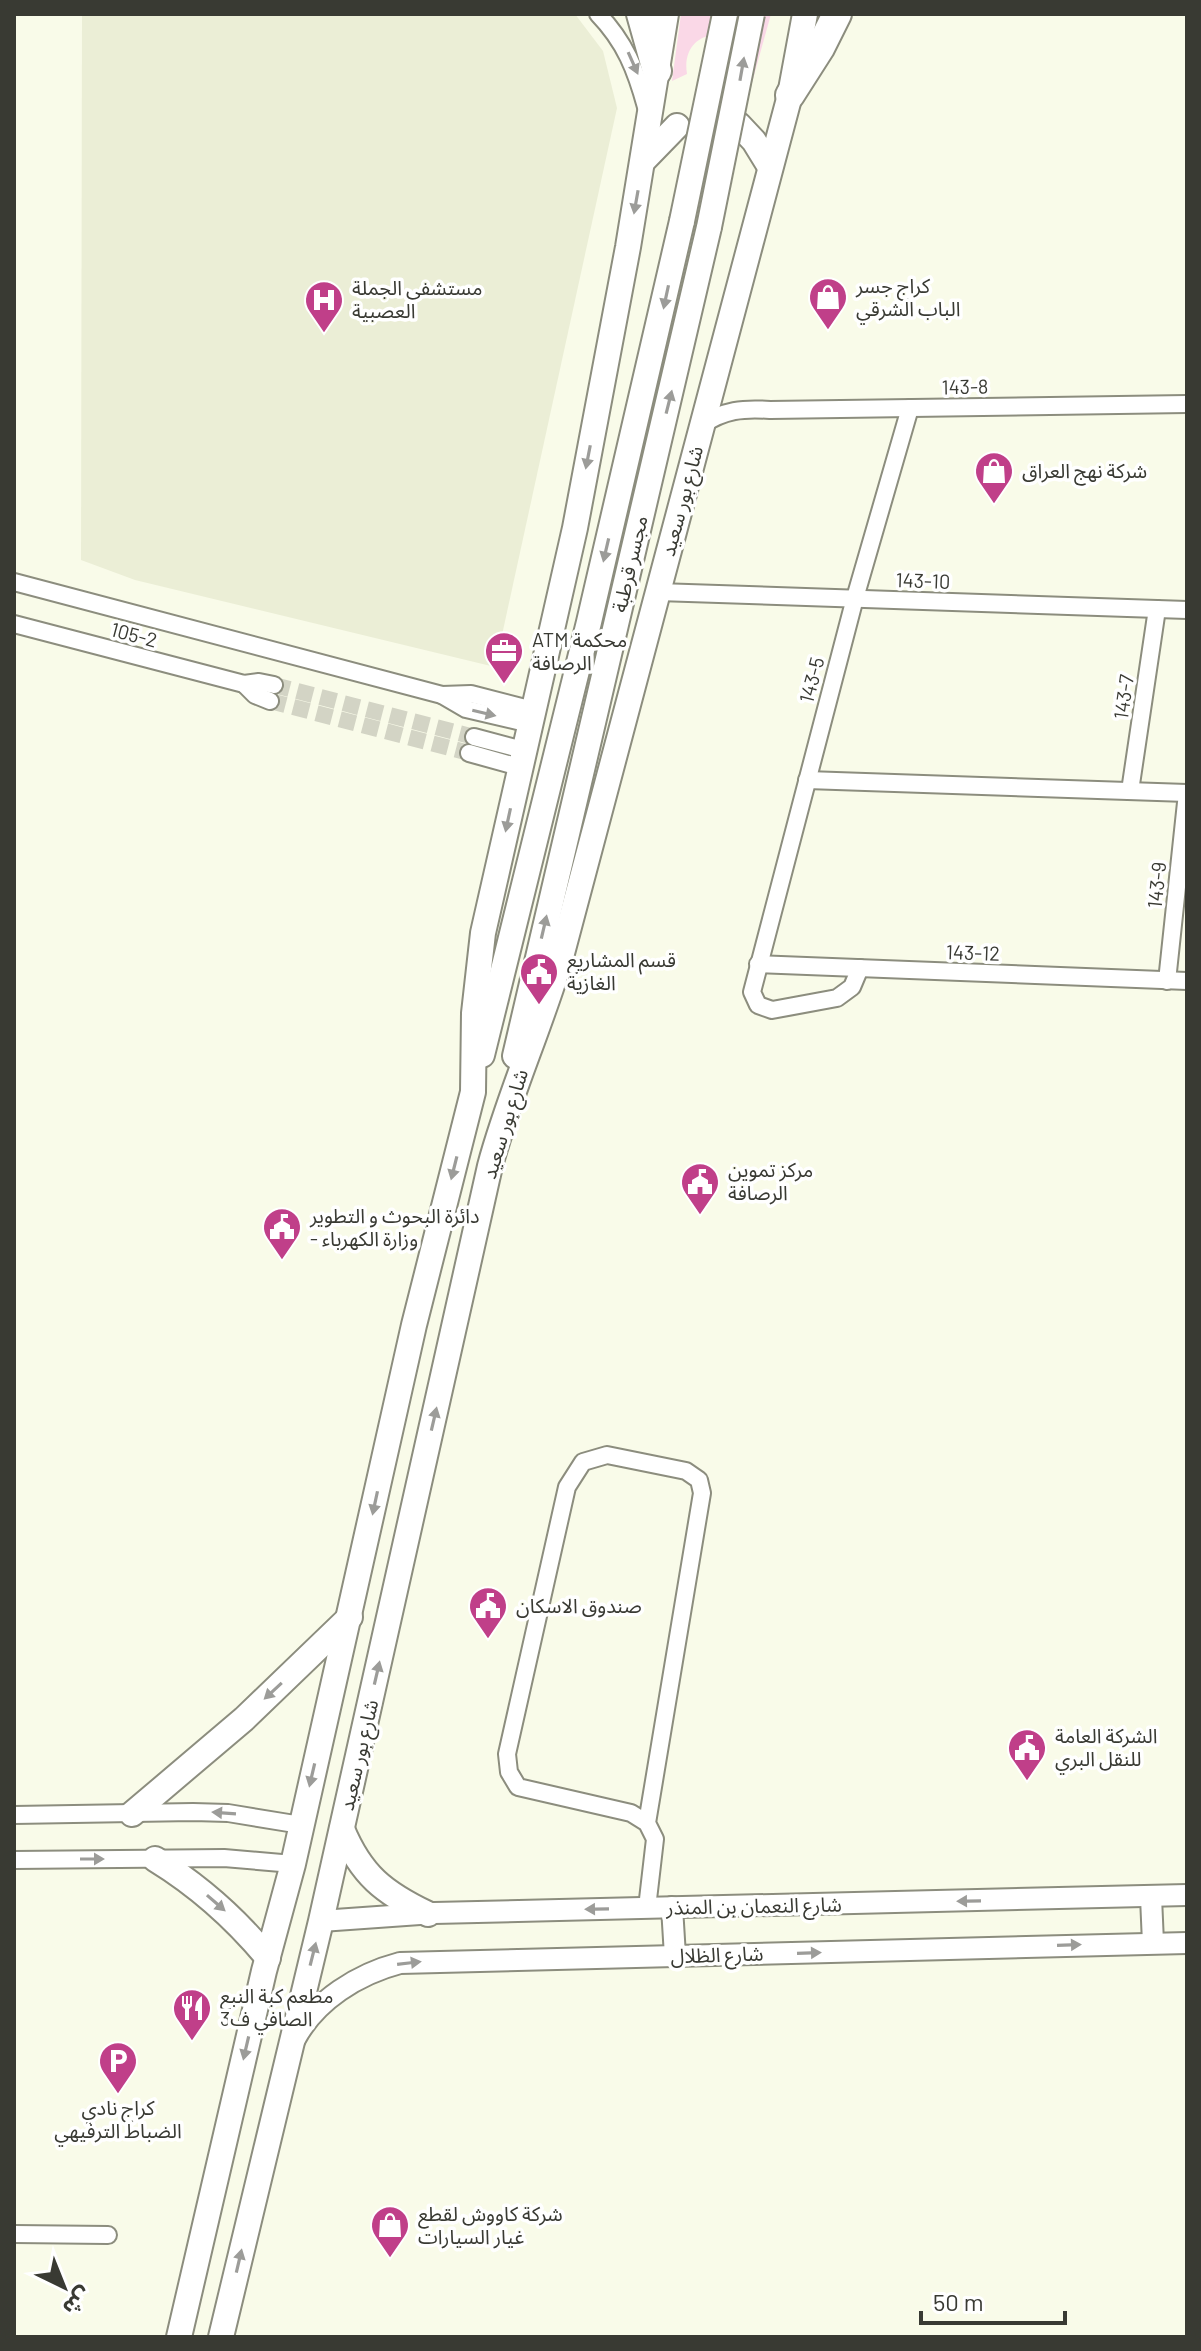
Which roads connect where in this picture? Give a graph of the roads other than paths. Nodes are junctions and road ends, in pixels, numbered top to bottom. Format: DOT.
graph roads {
  1 [pos="598,14"];
  2 [pos="641,14"];
  3 [pos="666,14"];
  4 [pos="725,14"];
  5 [pos="752,14"];
  6 [pos="805,14"];
  7 [pos="837,14"];
  8 [pos="657,71"];
  9 [pos="790,95"];
  10 [pos="650,121"];
  11 [pos="739,125"];
  12 [pos="677,126"];
  13 [pos="643,162"];
  14 [pos="770,167"];
  15 [pos="714,379"];
  16 [pos="1187,404"];
  17 [pos="744,408"];
  18 [pos="910,408"];
  19 [pos="702,425"];
  20 [pos="14,582"];
  21 [pos="658,592"];
  22 [pos="855,598"];
  23 [pos="1157,609"];
  24 [pos="1187,610"];
  25 [pos="14,624"];
  26 [pos="272,693"];
  27 [pos="531,717"];
  28 [pos="472,745"];
  29 [pos="521,758"];
  30 [pos="807,780"];
  31 [pos="1130,791"];
  32 [pos="1187,793"];
  33 [pos="758,964"];
  34 [pos="860,968"];
  35 [pos="1167,981"];
  36 [pos="1187,981"];
  37 [pos="473,1092"];
  38 [pos="504,1113"];
  39 [pos="350,1617"];
  40 [pos="132,1814"];
  41 [pos="14,1815"];
  42 [pos="647,1823"];
  43 [pos="301,1825"];
  44 [pos="342,1829"];
  45 [pos="155,1859"];
  46 [pos="14,1860"];
  47 [pos="293,1864"];
  48 [pos="1187,1895"];
  49 [pos="1151,1897"];
  50 [pos="672,1907"];
  51 [pos="647,1908"];
  52 [pos="428,1914"];
  53 [pos="321,1921"];
  54 [pos="1153,1943"];
  55 [pos="1187,1943"];
  56 [pos="675,1956"];
  57 [pos="268,1958"];
  58 [pos="286,2057"];
  59 [pos="14,2234"];
  60 [pos="108,2235"];
  61 [pos="179,2337"];
  62 [pos="221,2337"];
  1 -- 10 [label="street, one-way"];
  2 -- 8 [label="highway"];
  3 -- 8 [label="main road, شارع بور سعيد"];
  4 -- 37 [label="main road, مجسر قرطبة, one-way, bridge"];
  38 -- 5 [label="main road, مجسر قرطبة, one-way, bridge"];
  6 -- 9 [label="main road, شارع بور سعيد"];
  7 -- 9 [label="highway"];
  8 -- 10 [label="main road, شارع بور سعيد"];
  9 -- 14 [label="main road, شارع بور سعيد"];
  10 -- 13 [label="main road, شارع بور سعيد"];
  11 -- 14 [label="main road"];
  12 -- 13 [label="main road"];
  13 -- 27 [label="main road, شارع بور سعيد, one-way"];
  14 -- 15 [label="main road, شارع بور سعيد"];
  15 -- 17 [label="street"];
  15 -- 19 [label="main road, شارع بور سعيد"];
  16 -- 18 [label="street, 143-8"];
  17 -- 18 [label="street, 143-8"];
  17 -- 19 [label="street, 143-8"];
  18 -- 22 [label="street, 143-5"];
  19 -- 21 [label="main road, شارع بور سعيد"];
  20 -- 27 [label="street"];
  21 -- 22 [label="street, 143-10"];
  21 -- 38 [label="main road, شارع بور سعيد"];
  22 -- 23 [label="street, 143-10"];
  22 -- 30 [label="street, 143-5"];
  23 -- 24 [label="street, 143-10"];
  23 -- 31 [label="street, 143-7"];
  25 -- 26 [label="street, 105-2"];
  27 -- 29 [label="main road, شارع بور سعيد"];
  28 -- 29 [label="street"];
  29 -- 37 [label="main road, شارع بور سعيد, one-way"];
  30 -- 31 [label="street"];
  30 -- 33 [label="street, 143-5"];
  31 -- 32 [label="street"];
  32 -- 35 [label="street, 143-9"];
  33 -- 34 [label="street, 143-12"];
  33 -- 34 [label="street, 143-5"];
  34 -- 35 [label="street, 143-12"];
  35 -- 36 [label="street, 143-12"];
  37 -- 39 [label="main road, شارع بور سعيد, one-way"];
  44 -- 38 [label="main road, شارع بور سعيد, one-way"];
  39 -- 40 [label="main road, one-way"];
  39 -- 43 [label="main road, شارع بور سعيد, one-way"];
  40 -- 41 [label="street"];
  43 -- 40 [label="street, one-way"];
  42 -- 42 [label="street"];
  42 -- 51 [label="street"];
  43 -- 47 [label="main road, شارع بور سعيد"];
  44 -- 52 [label="main road"];
  44 -- 53 [label="main road, شارع بور سعيد"];
  46 -- 45 [label="street, one-way"];
  45 -- 47 [label="street"];
  45 -- 57 [label="main road, one-way"];
  47 -- 57 [label="main road, شارع بور سعيد"];
  48 -- 49 [label="street, شارع النعمان بن المنذر"];
  49 -- 50 [label="street, شارع النعمان بن المنذر, one-way"];
  49 -- 54 [label="street"];
  50 -- 51 [label="street, شارع النعمان بن المنذر"];
  50 -- 56 [label="street"];
  51 -- 52 [label="street, شارع النعمان بن المنذر, one-way"];
  52 -- 53 [label="street, شارع النعمان بن المنذر"];
  58 -- 53 [label="main road, شارع بور سعيد, one-way"];
  54 -- 55 [label="street, شارع الظلال"];
  56 -- 54 [label="street, شارع الظلال, one-way"];
  58 -- 56 [label="street, شارع الظلال, one-way"];
  57 -- 61 [label="main road, شارع بور سعيد, one-way"];
  62 -- 58 [label="main road, شارع بور سعيد, one-way"];
  59 -- 60 [label="street"];
}
